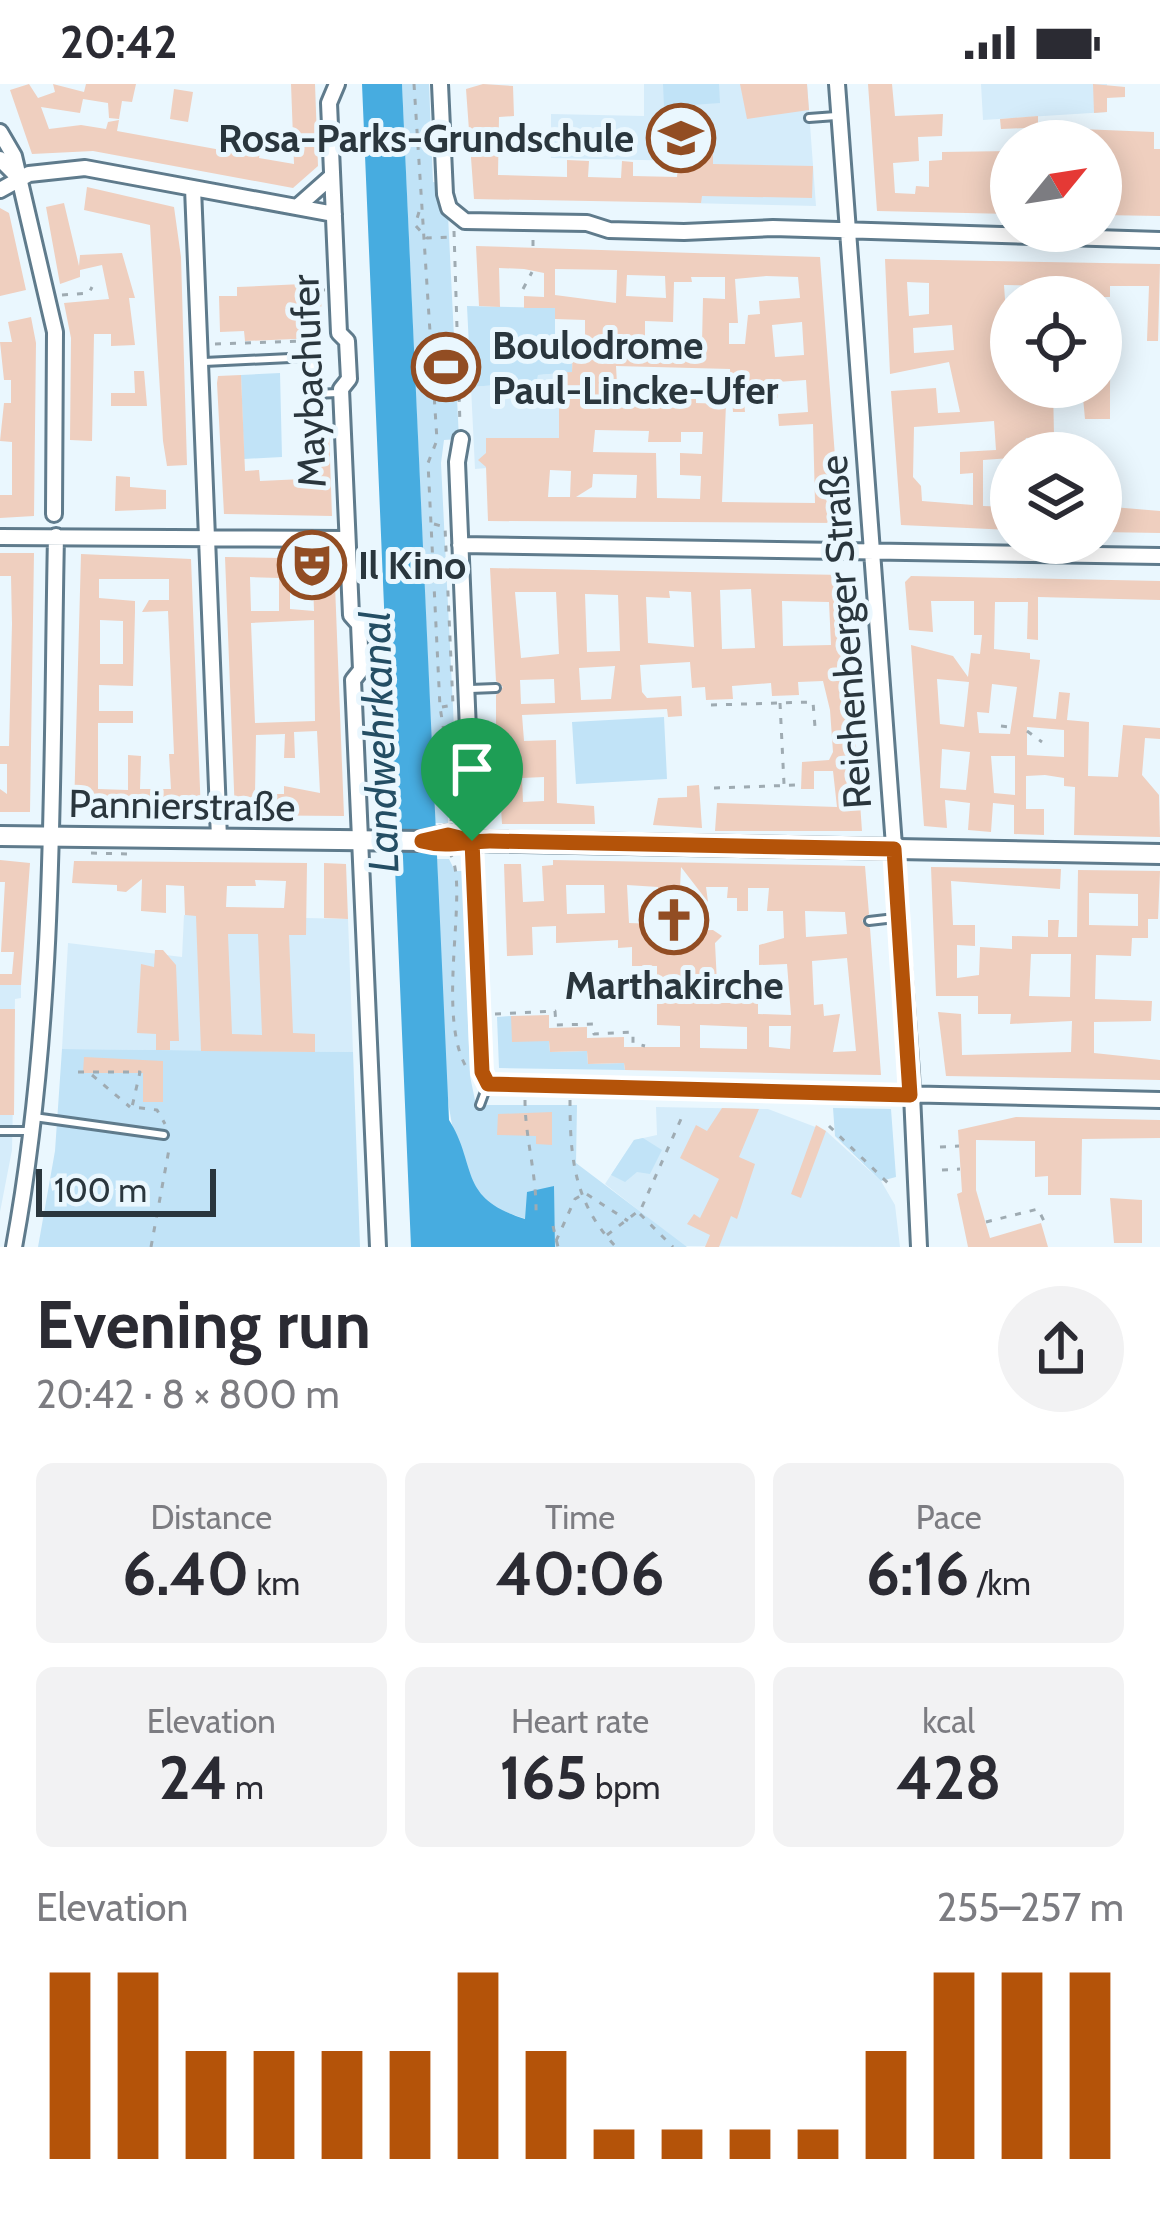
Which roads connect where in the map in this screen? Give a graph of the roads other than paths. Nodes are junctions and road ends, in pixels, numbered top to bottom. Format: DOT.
graph roads {
  1 [pos="337,84"];
  2 [pos="440,84"];
  3 [pos="837,84"];
  4 [pos="840,116"];
  5 [pos="809,118"];
  6 [pos="0,134"];
  7 [pos="0,160"];
  8 [pos="24,176"];
  9 [pos="332,176"];
  10 [pos="193,188"];
  11 [pos="0,190"];
  12 [pos="297,207"];
  13 [pos="334,214"];
  14 [pos="848,232"];
  15 [pos="1160,240"];
  16 [pos="310,342"];
  17 [pos="311,357"];
  18 [pos="200,362"];
  19 [pos="341,392"];
  20 [pos="461,439"];
  21 [pos="54,514"];
  22 [pos="56,536"];
  23 [pos="208,536"];
  24 [pos="0,537"];
  25 [pos="347,538"];
  26 [pos="460,544"];
  27 [pos="872,552"];
  28 [pos="1160,556"];
  29 [pos="496,688"];
  30 [pos="466,689"];
  31 [pos="0,836"];
  32 [pos="52,836"];
  33 [pos="219,838"];
  34 [pos="364,840"];
  35 [pos="472,841"];
  36 [pos="894,849"];
  37 [pos="1160,854"];
  38 [pos="900,918"];
  39 [pos="869,921"];
  40 [pos="480,1076"];
  41 [pos="910,1095"];
  42 [pos="1160,1100"];
  43 [pos="480,1105"];
  44 [pos="34,1124"];
  45 [pos="0,1131"];
  46 [pos="164,1135"];
  47 [pos="14,1247"];
  48 [pos="378,1247"];
  49 [pos="919,1247"];
  1 -- 9 [label="street, Maybachufer"];
  2 -- 14 [label="street"];
  3 -- 4 [label="street, Reichenberger Straße"];
  4 -- 5 [label="lane"];
  4 -- 14 [label="street, Reichenberger Straße"];
  6 -- 8 [label="street"];
  7 -- 8 [label="street"];
  8 -- 10 [label="street"];
  8 -- 11 [label="street"];
  8 -- 21 [label="street"];
  9 -- 12 [label="street"];
  9 -- 13 [label="street, Maybachufer"];
  10 -- 12 [label="street"];
  10 -- 18 [label="street"];
  12 -- 13 [label="street"];
  13 -- 19 [label="street, Maybachufer"];
  14 -- 15 [label="street"];
  14 -- 27 [label="street, Reichenberger Straße"];
  16 -- 17 [label="lane"];
  17 -- 18 [label="lane"];
  17 -- 19 [label="lane"];
  18 -- 23 [label="street"];
  19 -- 25 [label="street, Maybachufer"];
  20 -- 26 [label="street"];
  22 -- 23 [label="street"];
  22 -- 24 [label="street"];
  22 -- 32 [label="street"];
  23 -- 25 [label="street"];
  23 -- 33 [label="street"];
  25 -- 34 [label="street, Maybachufer"];
  26 -- 27 [label="street"];
  26 -- 30 [label="street"];
  27 -- 28 [label="street"];
  27 -- 36 [label="street, Reichenberger Straße"];
  29 -- 30 [label="lane"];
  30 -- 35 [label="street"];
  31 -- 32 [label="street, Pannierstraße"];
  32 -- 33 [label="street, Pannierstraße"];
  32 -- 44 [label="street"];
  33 -- 34 [label="street, Pannierstraße"];
  34 -- 35 [label="street, Pannierstraße"];
  34 -- 48 [label="street, Maybachufer"];
  35 -- 36 [label="street, Pannierstraße"];
  35 -- 40 [label="street"];
  36 -- 37 [label="street, Pannierstraße"];
  36 -- 38 [label="street, Reichenberger Straße"];
  38 -- 39 [label="lane"];
  38 -- 41 [label="street, Reichenberger Straße"];
  40 -- 41 [label="street"];
  40 -- 43 [label="lane"];
  41 -- 42 [label="street"];
  41 -- 49 [label="street, Reichenberger Straße"];
  44 -- 45 [label="lane"];
  44 -- 46 [label="lane"];
  44 -- 47 [label="street"];
}
